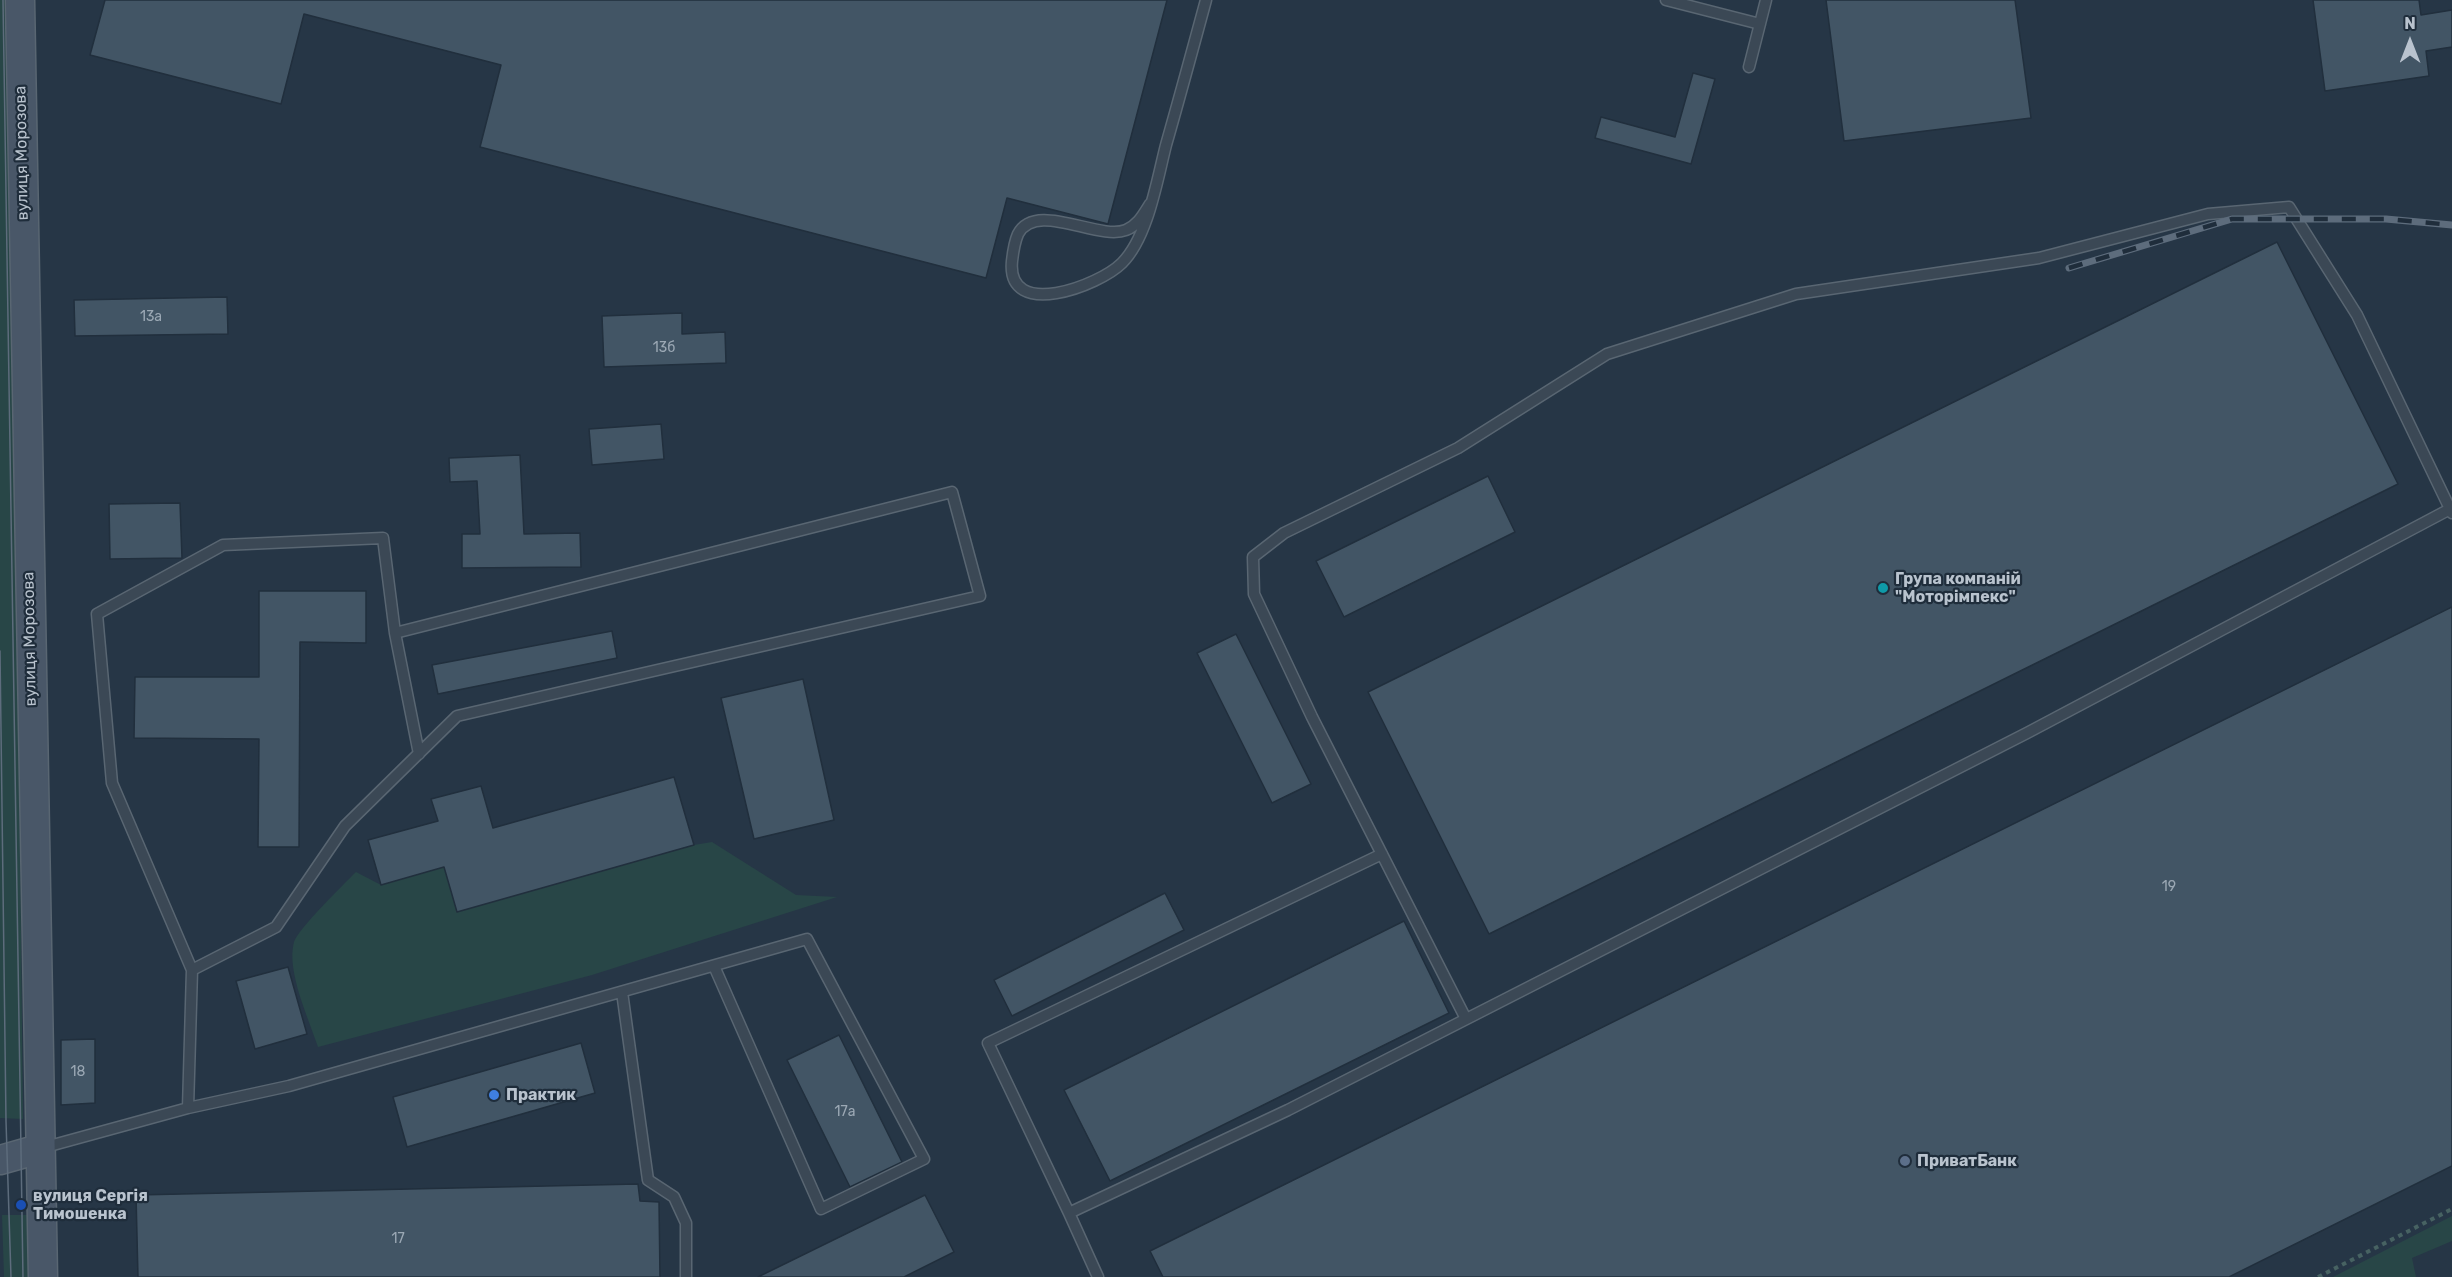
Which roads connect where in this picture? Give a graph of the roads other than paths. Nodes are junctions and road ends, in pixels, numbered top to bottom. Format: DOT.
graph roads {
  1 [pos="20,0"];
  2 [pos="1206,0"];
  3 [pos="1666,0"];
  4 [pos="1766,0"];
  5 [pos="1760,24"];
  6 [pos="1749,67"];
  7 [pos="1150,204"];
  8 [pos="2451,510"];
  9 [pos="395,633"];
  10 [pos="419,754"];
  11 [pos="1382,854"];
  12 [pos="714,966"];
  13 [pos="192,970"];
  14 [pos="622,992"];
  15 [pos="1466,1019"];
  16 [pos="188,1108"];
  17 [pos="39,1149"];
  18 [pos="0,1160"];
  19 [pos="1070,1213"];
  20 [pos="43,1277"];
  21 [pos="686,1277"];
  22 [pos="1098,1277"];
  1 -- 17 [label="main road, вулиця Морозова"];
  2 -- 7 [label="lane"];
  3 -- 5 [label="lane"];
  4 -- 5 [label="lane"];
  5 -- 6 [label="lane"];
  7 -- 7 [label="lane"];
  8 -- 11 [label="lane"];
  8 -- 15 [label="lane"];
  9 -- 10 [label="lane"];
  9 -- 10 [label="lane"];
  9 -- 13 [label="lane"];
  10 -- 13 [label="lane"];
  11 -- 15 [label="lane"];
  11 -- 19 [label="lane"];
  12 -- 12 [label="lane"];
  12 -- 14 [label="lane"];
  13 -- 16 [label="lane"];
  14 -- 16 [label="lane"];
  14 -- 21 [label="lane"];
  15 -- 19 [label="lane"];
  16 -- 17 [label="lane"];
  17 -- 18 [label="main road"];
  17 -- 20 [label="main road, вулиця Морозова"];
  19 -- 22 [label="lane"];
}
